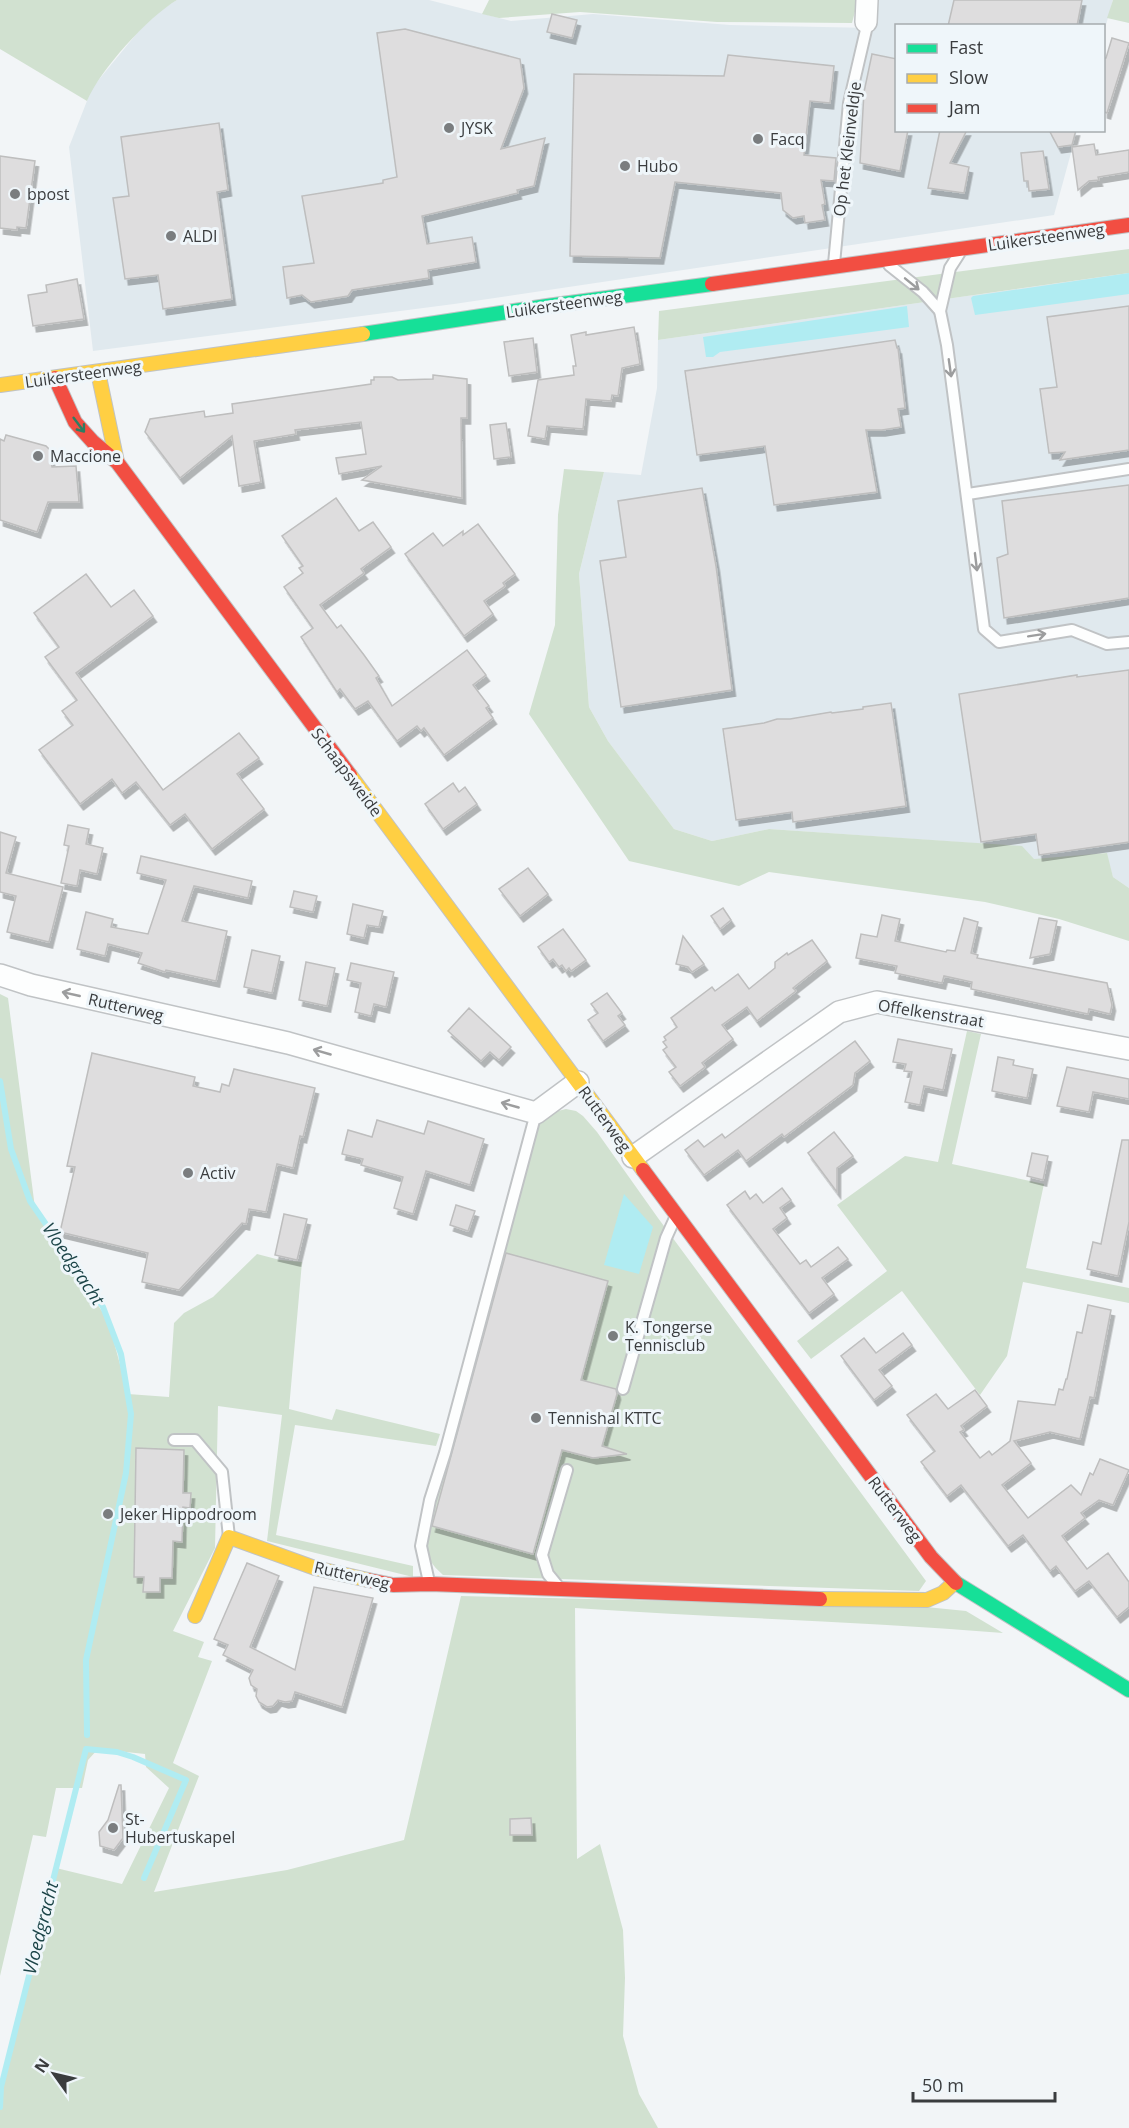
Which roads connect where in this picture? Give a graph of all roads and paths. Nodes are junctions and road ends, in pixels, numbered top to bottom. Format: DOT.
graph roads {
  1 [pos="867,0"];
  2 [pos="866,26"];
  3 [pos="1129,225"];
  4 [pos="962,249"];
  5 [pos="882,259"];
  6 [pos="833,268"];
  7 [pos="940,311"];
  8 [pos="98,372"];
  9 [pos="55,378"];
  10 [pos="0,385"];
  11 [pos="117,462"];
  12 [pos="1129,469"];
  13 [pos="968,494"];
  14 [pos="1129,642"];
  15 [pos="0,975"];
  16 [pos="1129,1049"];
  17 [pos="578,1082"];
  18 [pos="536,1113"];
  19 [pos="633,1157"];
  20 [pos="677,1215"];
  21 [pos="623,1389"];
  22 [pos="174,1440"];
  23 [pos="567,1470"];
  24 [pos="229,1537"];
  25 [pos="955,1582"];
  26 [pos="430,1584"];
  27 [pos="561,1590"];
  28 [pos="195,1616"];
  29 [pos="1129,1690"];
  1 -- 2 [label="street, Op het Kleinveldje"];
  2 -- 6 [label="lane, Op het Kleinveldje"];
  3 -- 4 [label="street, Luikersteenweg"];
  4 -- 5 [label="street, Luikersteenweg"];
  4 -- 7 [label="lane"];
  5 -- 6 [label="street, Luikersteenweg"];
  5 -- 7 [label="lane, one-way"];
  6 -- 8 [label="street, Luikersteenweg"];
  7 -- 13 [label="lane, one-way"];
  8 -- 9 [label="street, Luikersteenweg"];
  8 -- 11 [label="street, Schaapsweide"];
  9 -- 10 [label="street, Luikersteenweg"];
  9 -- 11 [label="street, Schaapsweide, one-way"];
  11 -- 17 [label="street, Schaapsweide"];
  12 -- 13 [label="lane"];
  13 -- 14 [label="lane, one-way"];
  18 -- 15 [label="street, Rutterweg, one-way"];
  16 -- 19 [label="street, Offelkenstraat"];
  17 -- 18 [label="street, Rutterweg"];
  17 -- 19 [label="street, Rutterweg"];
  18 -- 26 [label="lane"];
  19 -- 20 [label="street, Rutterweg"];
  20 -- 21 [label="lane"];
  20 -- 25 [label="street, Rutterweg"];
  22 -- 24 [label="lane"];
  23 -- 27 [label="lane"];
  24 -- 26 [label="street, Rutterweg"];
  24 -- 28 [label="street"];
  25 -- 27 [label="street, Rutterweg"];
  25 -- 29 [label="street, Rutterweg"];
  26 -- 27 [label="street, Rutterweg"];
}
